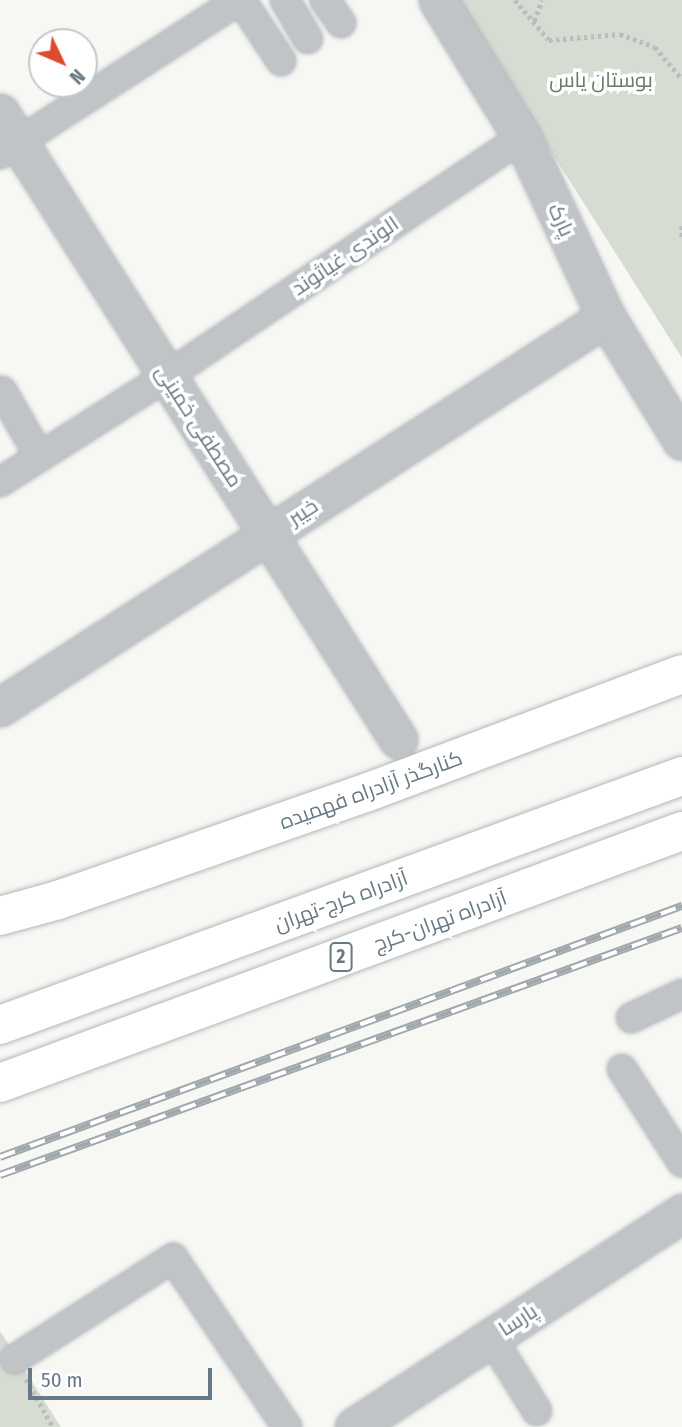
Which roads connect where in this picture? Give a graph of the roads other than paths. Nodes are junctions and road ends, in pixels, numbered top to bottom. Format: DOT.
graph roads {
  1 [pos="240,0"];
  2 [pos="285,0"];
  3 [pos="325,0"];
  4 [pos="438,0"];
  5 [pos="341,23"];
  6 [pos="308,39"];
  7 [pos="281,61"];
  8 [pos="6,136"];
  9 [pos="522,136"];
  10 [pos="606,317"];
  11 [pos="167,376"];
  12 [pos="2,391"];
  13 [pos="682,441"];
  14 [pos="40,457"];
  15 [pos="0,482"];
  16 [pos="268,534"];
  17 [pos="678,673"];
  18 [pos="0,707"];
  19 [pos="398,738"];
  20 [pos="461,759"];
  21 [pos="682,776"];
  22 [pos="368,792"];
  23 [pos="682,831"];
  24 [pos="58,900"];
  25 [pos="0,904"];
  26 [pos="0,916"];
  27 [pos="682,994"];
  28 [pos="631,1018"];
  29 [pos="0,1025"];
  30 [pos="622,1069"];
  31 [pos="0,1083"];
  32 [pos="682,1162"];
  33 [pos="682,1213"];
  34 [pos="682,1237"];
  35 [pos="501,1353"];
  36 [pos="15,1359"];
  37 [pos="537,1410"];
  38 [pos="381,1423"];
  39 [pos="287,1427"];
  1 -- 7 [label="street"];
  1 -- 8 [label="street"];
  2 -- 6 [label="street"];
  3 -- 5 [label="street"];
  4 -- 9 [label="street, پارک"];
  8 -- 11 [label="street, مصطفی خمینی"];
  9 -- 10 [label="street, پارک"];
  9 -- 11 [label="street, الوندی غیاثوند"];
  10 -- 13 [label="street, پارک"];
  10 -- 16 [label="street, خیبر"];
  11 -- 14 [label="street, الوندی غیاثوند"];
  11 -- 16 [label="street, مصطفی خمینی"];
  12 -- 14 [label="street"];
  14 -- 15 [label="street, الوندی غیاثوند"];
  16 -- 18 [label="street, خیبر"];
  16 -- 19 [label="street, مصطفی خمینی"];
  17 -- 20 [label="main road, کنارگذر آزادراه فهمیده"];
  19 -- 20 [label="street"];
  19 -- 22 [label="street"];
  20 -- 22 [label="main road, کنارگذر آزادراه فهمیده"];
  21 -- 29 [label="main road, آزادراه کرج-تهران"];
  22 -- 24 [label="main road, کنارگذر آزادراه فهمیده"];
  23 -- 31 [label="main road, آزادراه تهران-کرج / 2"];
  24 -- 25 [label="main road"];
  24 -- 26 [label="main road"];
  27 -- 28 [label="street"];
  30 -- 32 [label="street"];
  33 -- 38 [label="street, پارسا"];
  34 -- 35 [label="street, پارسا"];
  35 -- 37 [label="street"];
  35 -- 38 [label="street, پارسا"];
  36 -- 39 [label="street"];
}
